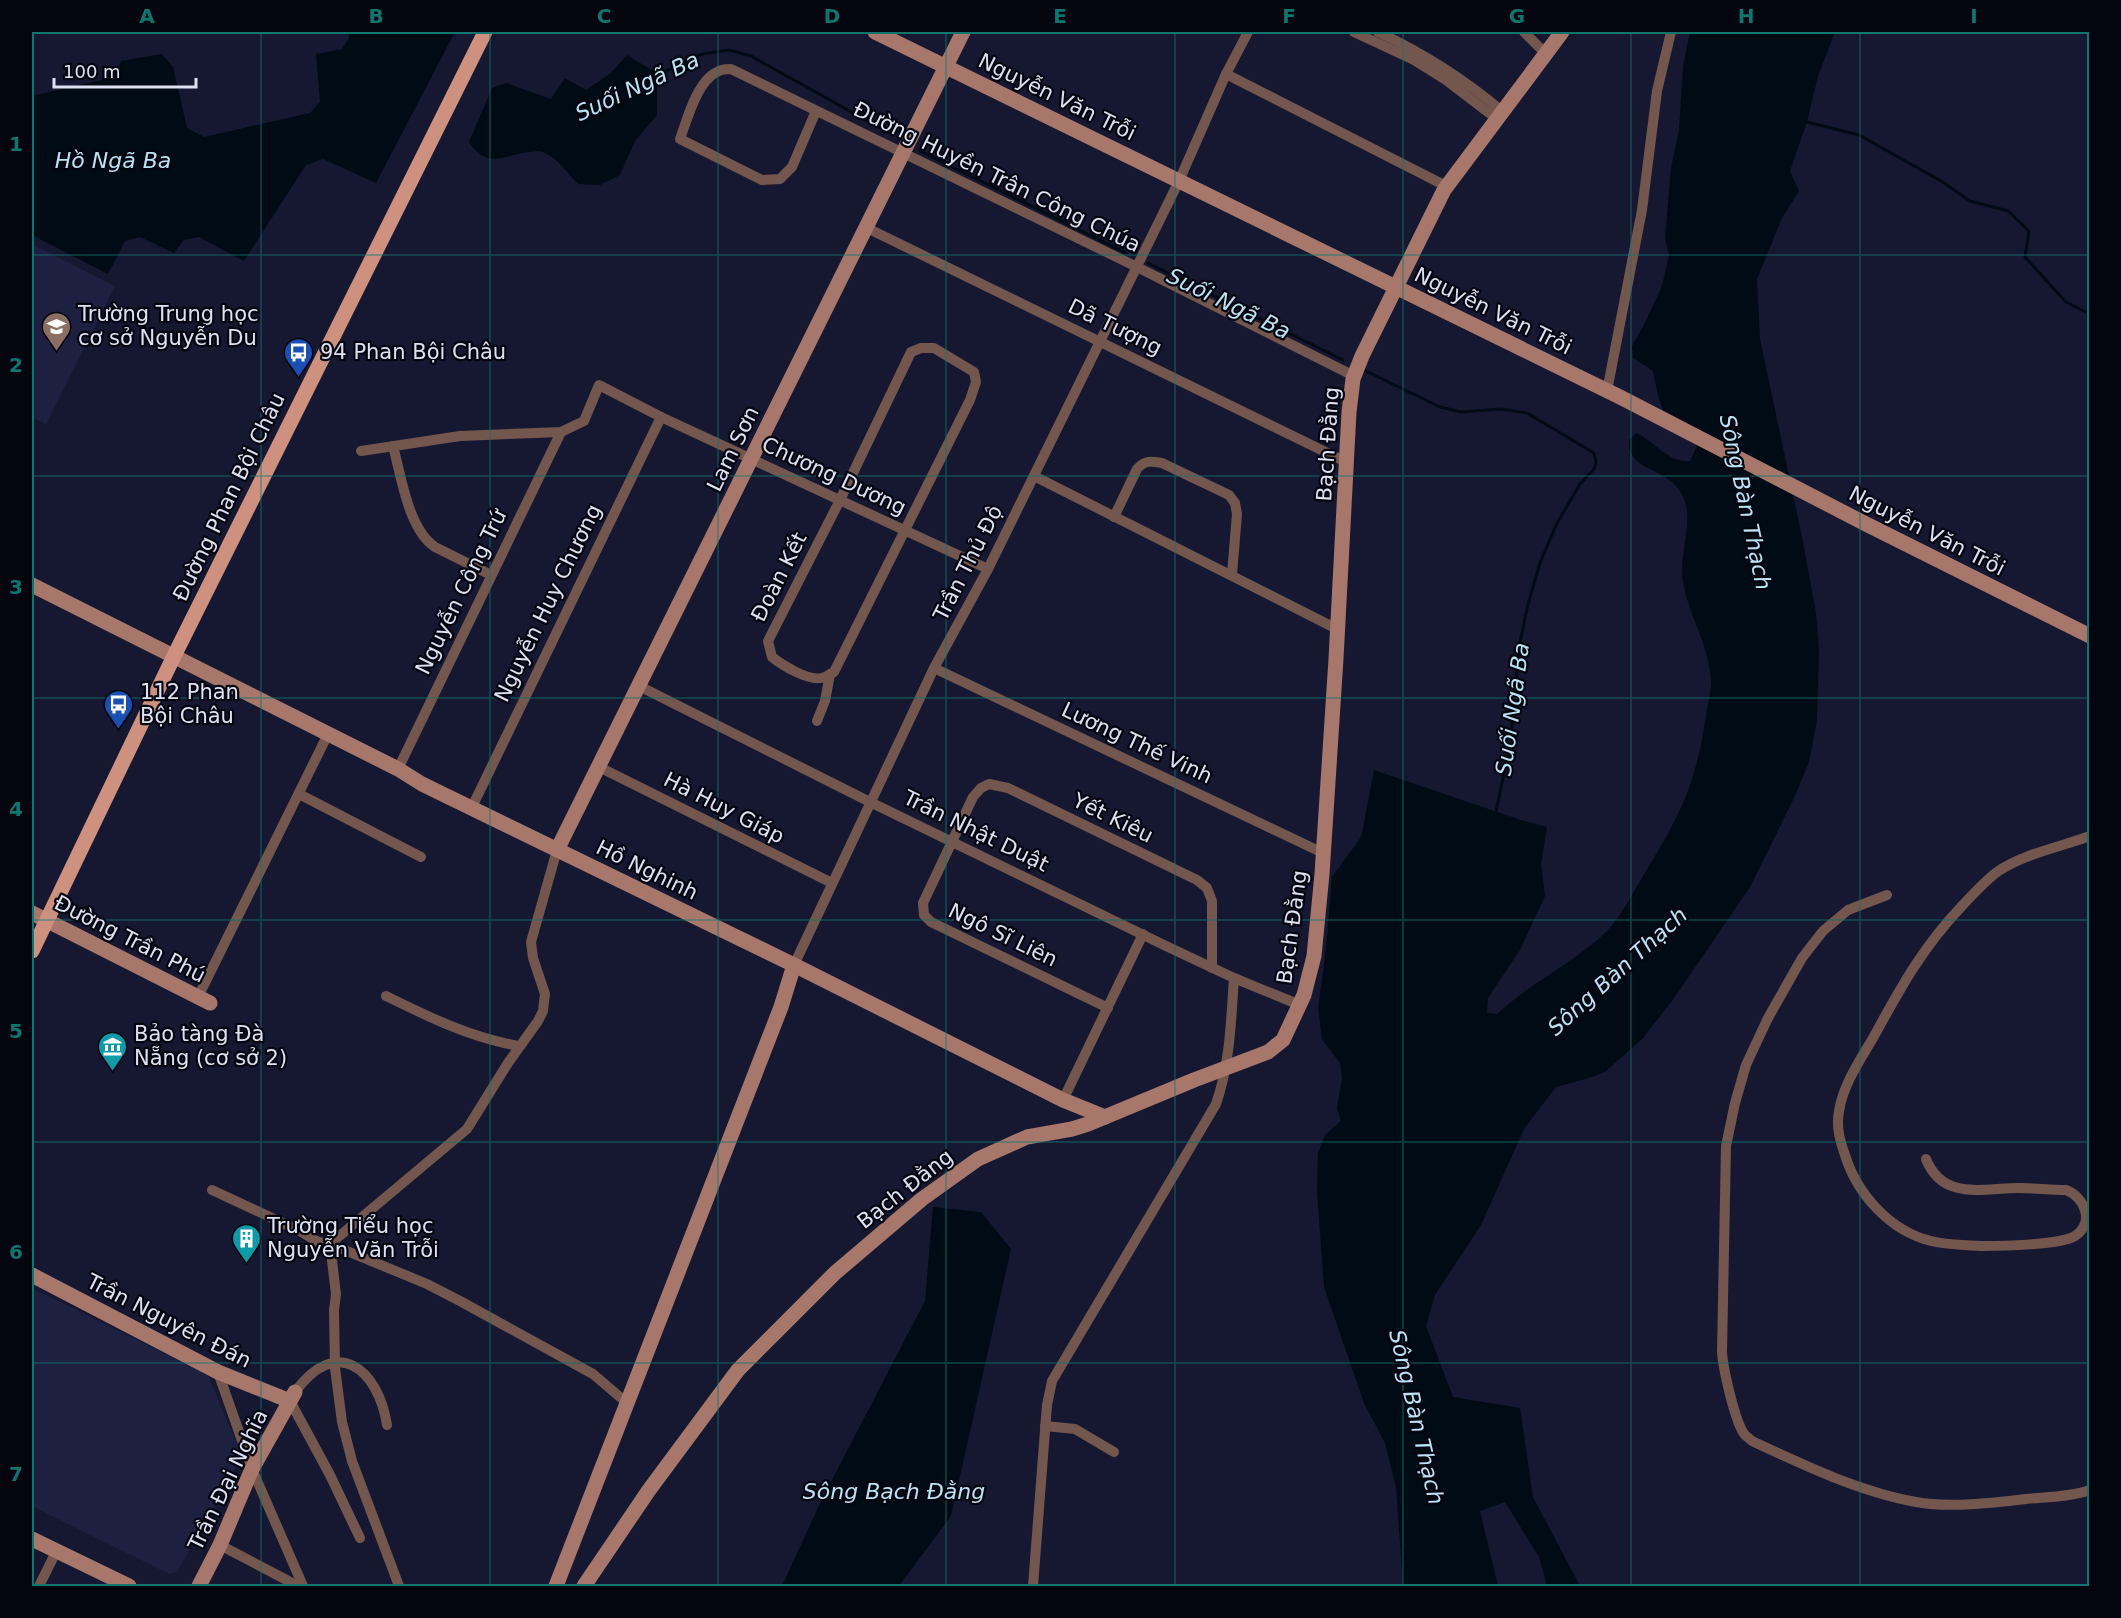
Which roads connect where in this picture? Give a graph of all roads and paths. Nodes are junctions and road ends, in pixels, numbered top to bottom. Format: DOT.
graph roads {
  1 [pos="485,32"];
  2 [pos="875,32"];
  3 [pos="963,32"];
  4 [pos="1248,32"];
  5 [pos="1354,32"];
  6 [pos="1378,32"];
  7 [pos="1524,32"];
  8 [pos="1562,32"];
  9 [pos="1671,32"];
  10 [pos="1545,53"];
  11 [pos="947,67"];
  12 [pos="1226,74"];
  13 [pos="816,111"];
  14 [pos="1500,115"];
  15 [pos="904,153"];
  16 [pos="1179,181"];
  17 [pos="1446,186"];
  18 [pos="867,228"];
  19 [pos="1137,267"];
  20 [pos="1396,287"];
  21 [pos="1101,341"];
  22 [pos="1354,376"];
  23 [pos="1607,391"];
  24 [pos="660,417"];
  25 [pos="561,432"];
  26 [pos="393,446"];
  27 [pos="361,451"];
  28 [pos="752,459"];
  29 [pos="1346,462"];
  30 [pos="1034,476"];
  31 [pos="840,500"];
  32 [pos="1114,517"];
  33 [pos="905,531"];
  34 [pos="988,569"];
  35 [pos="1232,574"];
  36 [pos="491,575"];
  37 [pos="32,585"];
  38 [pos="1337,629"];
  39 [pos="2090,636"];
  40 [pos="174,656"];
  41 [pos="934,668"];
  42 [pos="830,674"];
  43 [pos="639,686"];
  44 [pos="817,721"];
  45 [pos="328,734"];
  46 [pos="599,767"];
  47 [pos="398,769"];
  48 [pos="299,794"];
  49 [pos="870,802"];
  50 [pos="472,807"];
  51 [pos="2090,836"];
  52 [pos="953,841"];
  53 [pos="557,850"];
  54 [pos="1323,853"];
  55 [pos="421,857"];
  56 [pos="832,884"];
  57 [pos="1887,895"];
  58 [pos="32,913"];
  59 [pos="46,921"];
  60 [pos="1143,934"];
  61 [pos="32,951"];
  62 [pos="794,965"];
  63 [pos="1212,968"];
  64 [pos="1234,978"];
  65 [pos="386,996"];
  66 [pos="204,1000"];
  67 [pos="1300,1005"];
  68 [pos="1108,1008"];
  69 [pos="519,1046"];
  70 [pos="1226,1067"];
  71 [pos="1063,1100"];
  72 [pos="1105,1117"];
  73 [pos="1926,1159"];
  74 [pos="212,1190"];
  75 [pos="330,1244"];
  76 [pos="32,1275"];
  77 [pos="335,1363"];
  78 [pos="218,1372"];
  79 [pos="293,1396"];
  80 [pos="627,1403"];
  81 [pos="387,1425"];
  82 [pos="1045,1426"];
  83 [pos="1114,1452"];
  84 [pos="252,1470"];
  85 [pos="2090,1490"];
  86 [pos="360,1538"];
  87 [pos="32,1539"];
  88 [pos="220,1545"];
  89 [pos="56,1552"];
  90 [pos="1034,1586"];
  91 [pos="39,1587"];
  92 [pos="129,1587"];
  93 [pos="199,1587"];
  94 [pos="298,1587"];
  95 [pos="303,1587"];
  96 [pos="399,1587"];
  97 [pos="556,1587"];
  98 [pos="584,1587"];
  1 -- 40 [label="main road, Đường Phan Bội Châu"];
  2 -- 11 [label="street, Nguyễn Văn Trỗi"];
  3 -- 11 [label="street, Lam Sơn"];
  4 -- 12 [label="street, Trần Thủ Độ"];
  5 -- 14 [label="street"];
  6 -- 14 [label="street"];
  7 -- 10 [label="street"];
  8 -- 10 [label="street, Bạch Đằng"];
  9 -- 23 [label="street"];
  10 -- 14 [label="street, Bạch Đằng"];
  11 -- 15 [label="street, Lam Sơn"];
  11 -- 16 [label="street, Nguyễn Văn Trỗi"];
  12 -- 16 [label="street, Trần Thủ Độ"];
  12 -- 17 [label="street"];
  13 -- 13 [label="street, Đường Huyền Trân Công Chúa"];
  13 -- 15 [label="street, Đường Huyền Trân Công Chúa"];
  14 -- 17 [label="street, Bạch Đằng"];
  15 -- 18 [label="street, Lam Sơn"];
  15 -- 19 [label="street, Đường Huyền Trân Công Chúa"];
  16 -- 19 [label="street, Trần Thủ Độ"];
  16 -- 20 [label="street, Nguyễn Văn Trỗi"];
  17 -- 20 [label="street, Bạch Đằng"];
  18 -- 21 [label="street, Dã Tượng"];
  18 -- 28 [label="street, Lam Sơn"];
  19 -- 21 [label="street, Trần Thủ Độ"];
  19 -- 22 [label="street, Đường Huyền Trân Công Chúa"];
  20 -- 22 [label="street, Bạch Đằng"];
  20 -- 23 [label="street, Nguyễn Văn Trỗi"];
  21 -- 29 [label="street, Dã Tượng"];
  21 -- 30 [label="street, Trần Thủ Độ"];
  22 -- 29 [label="street, Bạch Đằng"];
  23 -- 39 [label="street, Nguyễn Văn Trỗi"];
  24 -- 25 [label="street, Chương Dương"];
  24 -- 28 [label="street, Chương Dương"];
  24 -- 50 [label="street, Nguyễn Huy Chương"];
  25 -- 26 [label="street"];
  25 -- 36 [label="street, Nguyễn Công Trứ"];
  26 -- 27 [label="street"];
  26 -- 36 [label="street"];
  28 -- 31 [label="street, Chương Dương"];
  28 -- 43 [label="street, Lam Sơn"];
  29 -- 38 [label="street, Bạch Đằng"];
  30 -- 32 [label="street"];
  30 -- 34 [label="street, Trần Thủ Độ"];
  31 -- 33 [label="street, Chương Dương"];
  31 -- 33 [label="street, Đoàn Kết"];
  31 -- 42 [label="street, Đoàn Kết"];
  32 -- 35 [label="street"];
  32 -- 35 [label="street"];
  33 -- 34 [label="street, Chương Dương"];
  33 -- 42 [label="street, Đoàn Kết"];
  34 -- 41 [label="street, Trần Thủ Độ"];
  35 -- 38 [label="street"];
  36 -- 47 [label="street, Nguyễn Công Trứ"];
  37 -- 40 [label="street, Hồ Nghinh"];
  38 -- 54 [label="street, Bạch Đằng"];
  40 -- 45 [label="street, Hồ Nghinh"];
  40 -- 59 [label="main road, Đường Phan Bội Châu"];
  41 -- 49 [label="street, Trần Thủ Độ"];
  41 -- 54 [label="street, Lương Thế Vinh"];
  42 -- 44 [label="street"];
  43 -- 46 [label="street, Lam Sơn"];
  43 -- 49 [label="street, Trần Nhật Duật"];
  45 -- 47 [label="street, Hồ Nghinh"];
  45 -- 48 [label="street"];
  46 -- 53 [label="street, Lam Sơn"];
  46 -- 56 [label="street, Hà Huy Giáp"];
  47 -- 50 [label="street, Hồ Nghinh"];
  48 -- 55 [label="street"];
  48 -- 66 [label="street"];
  49 -- 52 [label="street, Trần Nhật Duật"];
  49 -- 56 [label="street, Trần Thủ Độ"];
  50 -- 53 [label="street, Hồ Nghinh"];
  51 -- 73 [label="street"];
  52 -- 60 [label="street, Trần Nhật Duật"];
  52 -- 63 [label="street, Yết Kiêu"];
  52 -- 68 [label="street, Ngô Sĩ Liên"];
  53 -- 62 [label="street, Hồ Nghinh"];
  53 -- 69 [label="street"];
  54 -- 67 [label="street, Bạch Đằng"];
  56 -- 62 [label="street, Trần Thủ Độ"];
  57 -- 85 [label="street"];
  58 -- 59 [label="street, Đường Trần Phú"];
  59 -- 61 [label="main road, Đường Phan Bội Châu"];
  59 -- 66 [label="street, Đường Trần Phú"];
  60 -- 63 [label="street, Trần Nhật Duật"];
  60 -- 68 [label="street"];
  62 -- 71 [label="street, Hồ Nghinh"];
  62 -- 80 [label="street"];
  63 -- 64 [label="street, Trần Nhật Duật"];
  64 -- 67 [label="street, Trần Nhật Duật"];
  64 -- 70 [label="street"];
  65 -- 69 [label="street"];
  67 -- 70 [label="street, Bạch Đằng"];
  68 -- 71 [label="street"];
  69 -- 75 [label="street"];
  70 -- 72 [label="street, Bạch Đằng"];
  70 -- 82 [label="street"];
  71 -- 72 [label="street, Hồ Nghinh"];
  72 -- 98 [label="street, Bạch Đằng"];
  74 -- 75 [label="street"];
  75 -- 77 [label="street"];
  75 -- 80 [label="street"];
  76 -- 78 [label="street, Trần Nguyên Đán"];
  77 -- 79 [label="street"];
  77 -- 81 [label="street"];
  77 -- 96 [label="street"];
  78 -- 79 [label="street, Trần Nguyên Đán"];
  78 -- 84 [label="street"];
  79 -- 84 [label="street, Trần Đại Nghĩa"];
  79 -- 86 [label="street"];
  80 -- 97 [label="street"];
  82 -- 83 [label="street"];
  82 -- 90 [label="street"];
  84 -- 88 [label="street, Trần Đại Nghĩa"];
  84 -- 95 [label="street"];
  87 -- 89 [label="street"];
  88 -- 93 [label="street, Trần Đại Nghĩa"];
  88 -- 94 [label="street"];
  89 -- 91 [label="street"];
  89 -- 92 [label="street"];
}
